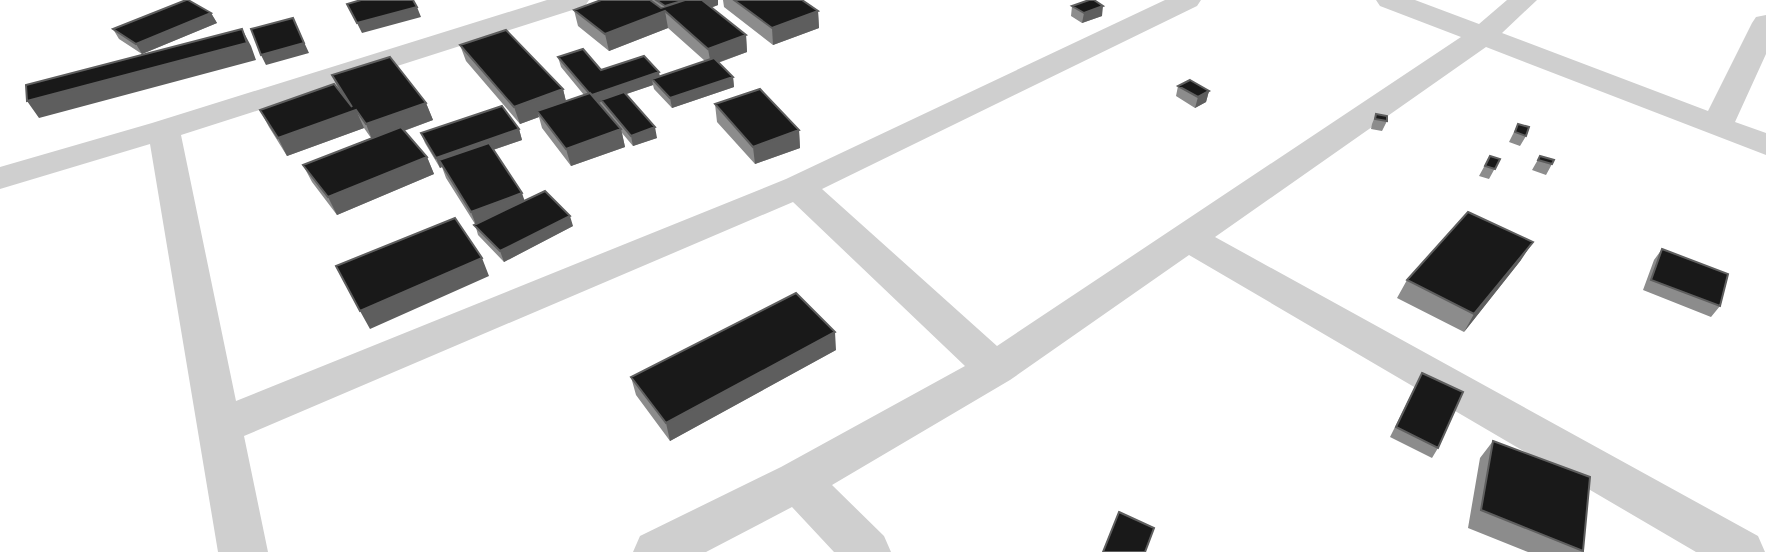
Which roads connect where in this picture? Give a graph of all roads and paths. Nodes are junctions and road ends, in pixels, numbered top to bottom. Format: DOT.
graph roads {
  1 [pos="1187,0"];
  2 [pos="1390,0"];
  3 [pos="1523,0"];
  4 [pos="556,3"];
  5 [pos="1766,23"];
  6 [pos="1481,37"];
  7 [pos="1717,127"];
  8 [pos="164,131"];
  9 [pos="1766,145"];
  10 [pos="0,178"];
  11 [pos="798,187"];
  12 [pos="1186,237"];
  13 [pos="995,369"];
  14 [pos="219,427"];
  15 [pos="798,481"];
  16 [pos="243,552"];
  17 [pos="658,552"];
  18 [pos="866,552"];
  19 [pos="1740,552"];
  1 -- 11 [label="street"];
  2 -- 6 [label="street"];
  3 -- 6 [label="street"];
  4 -- 8 [label="street"];
  5 -- 7 [label="street"];
  6 -- 7 [label="street"];
  6 -- 12 [label="street"];
  7 -- 9 [label="street"];
  8 -- 10 [label="street"];
  8 -- 14 [label="street"];
  11 -- 13 [label="street"];
  11 -- 14 [label="street"];
  12 -- 13 [label="street"];
  12 -- 19 [label="street"];
  13 -- 15 [label="street"];
  14 -- 16 [label="street"];
  15 -- 17 [label="street"];
  15 -- 18 [label="street"];
}
